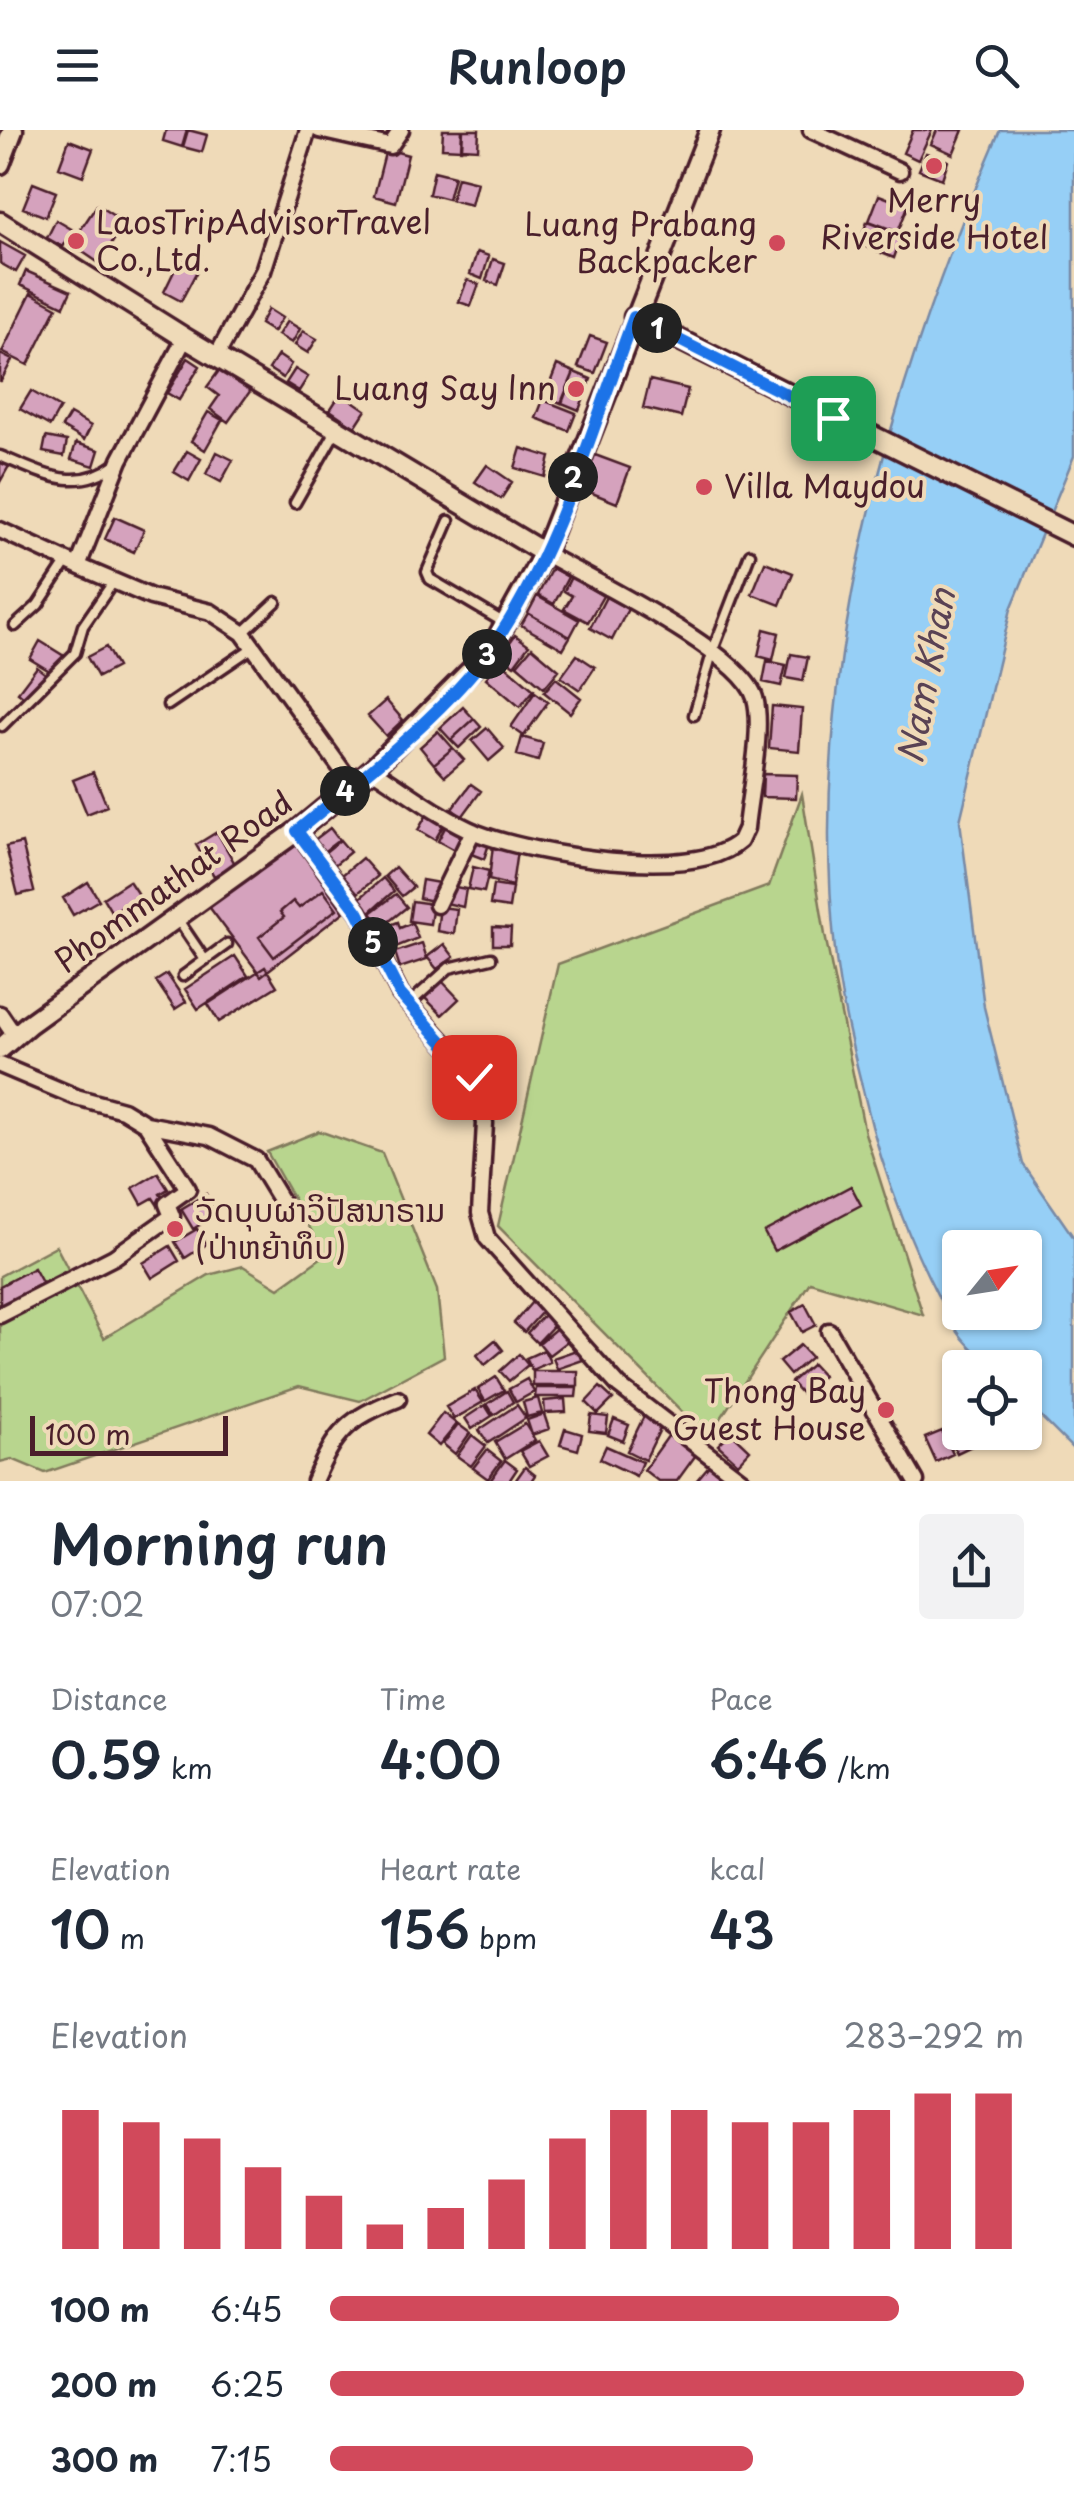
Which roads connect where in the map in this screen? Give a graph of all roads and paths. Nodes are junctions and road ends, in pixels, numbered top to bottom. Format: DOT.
graph roads {
  1 [pos="12,130"];
  2 [pos="308,130"];
  3 [pos="319,130"];
  4 [pos="401,130"];
  5 [pos="710,130"];
  6 [pos="811,130"];
  7 [pos="0,164"];
  8 [pos="900,171"];
  9 [pos="0,222"];
  10 [pos="634,317"];
  11 [pos="184,338"];
  12 [pos="216,356"];
  13 [pos="336,429"];
  14 [pos="0,456"];
  15 [pos="120,460"];
  16 [pos="295,503"];
  17 [pos="449,521"];
  18 [pos="0,530"];
  19 [pos="1074,536"];
  20 [pos="544,552"];
  21 [pos="750,554"];
  22 [pos="73,564"];
  23 [pos="114,581"];
  24 [pos="276,602"];
  25 [pos="506,625"];
  26 [pos="15,626"];
  27 [pos="243,633"];
  28 [pos="256,646"];
  29 [pos="712,650"];
  30 [pos="168,705"];
  31 [pos="694,715"];
  32 [pos="2,726"];
  33 [pos="372,769"];
  34 [pos="353,784"];
  35 [pos="297,831"];
  36 [pos="474,831"];
  37 [pos="437,905"];
  38 [pos="178,920"];
  39 [pos="228,944"];
  40 [pos="491,958"];
  41 [pos="205,960"];
  42 [pos="183,976"];
  43 [pos="409,1004"];
  44 [pos="0,1014"];
  45 [pos="15,1036"];
  46 [pos="0,1049"];
  47 [pos="0,1065"];
  48 [pos="146,1124"];
  49 [pos="281,1201"];
  50 [pos="0,1315"];
  51 [pos="829,1331"];
  52 [pos="398,1399"];
  53 [pos="314,1481"];
  54 [pos="743,1481"];
  55 [pos="916,1481"];
  1 -- 7 [label="street"];
  2 -- 12 [label="street"];
  3 -- 4 [label="street"];
  5 -- 10 [label="street, Phommathat Road"];
  6 -- 8 [label="street"];
  9 -- 11 [label="street"];
  10 -- 19 [label="street"];
  10 -- 20 [label="street, Phommathat Road"];
  11 -- 12 [label="street"];
  11 -- 15 [label="street"];
  12 -- 13 [label="street"];
  13 -- 16 [label="lane"];
  13 -- 20 [label="street"];
  14 -- 15 [label="lane"];
  15 -- 22 [label="street"];
  17 -- 25 [label="lane"];
  18 -- 22 [label="street"];
  20 -- 25 [label="street, Phommathat Road"];
  20 -- 29 [label="street"];
  21 -- 29 [label="lane"];
  22 -- 23 [label="street"];
  22 -- 26 [label="lane"];
  23 -- 27 [label="street"];
  23 -- 32 [label="lane"];
  24 -- 27 [label="lane"];
  25 -- 33 [label="street, Phommathat Road"];
  27 -- 28 [label="street"];
  28 -- 30 [label="lane"];
  28 -- 34 [label="street"];
  29 -- 31 [label="lane"];
  29 -- 36 [label="street"];
  33 -- 34 [label="street, Phommathat Road"];
  33 -- 36 [label="street"];
  34 -- 35 [label="street, Phommathat Road"];
  35 -- 38 [label="street, Phommathat Road"];
  35 -- 43 [label="street"];
  36 -- 37 [label="street"];
  38 -- 41 [label="lane"];
  38 -- 45 [label="street, Phommathat Road"];
  39 -- 41 [label="lane"];
  40 -- 43 [label="lane"];
  41 -- 42 [label="lane"];
  43 -- 54 [label="street"];
  44 -- 45 [label="street"];
  45 -- 46 [label="street, Phommathat Road"];
  47 -- 48 [label="street"];
  48 -- 49 [label="street"];
  48 -- 50 [label="street"];
  51 -- 55 [label="street"];
  52 -- 53 [label="street"];
}
